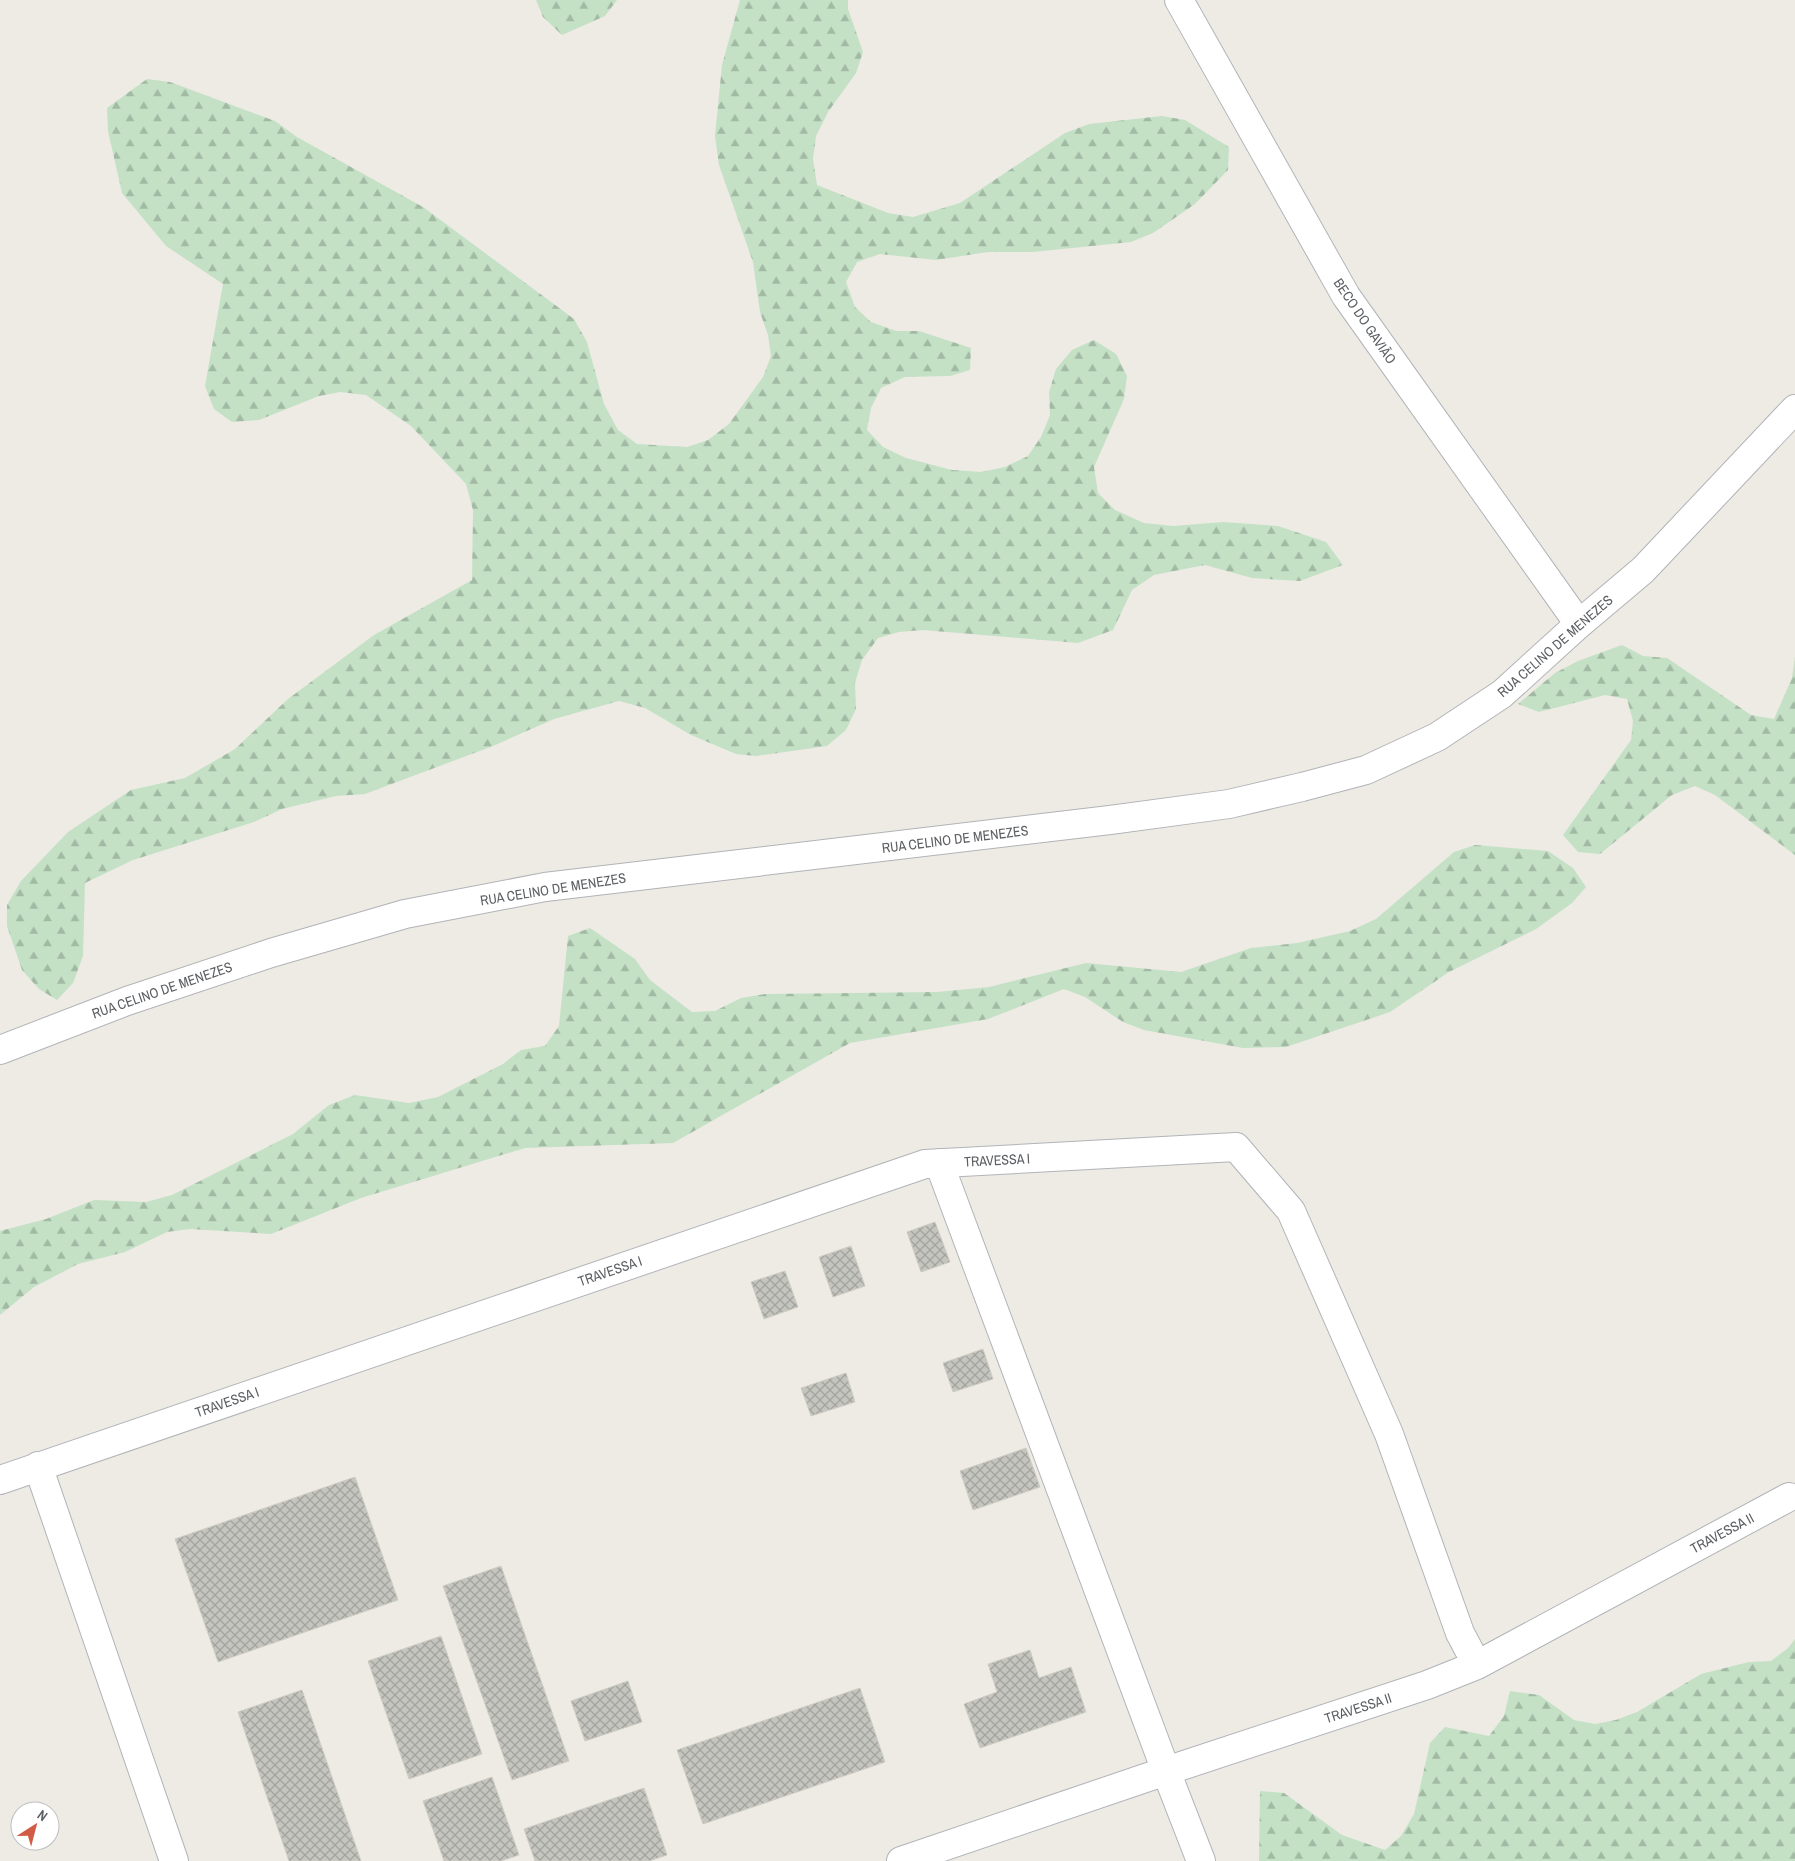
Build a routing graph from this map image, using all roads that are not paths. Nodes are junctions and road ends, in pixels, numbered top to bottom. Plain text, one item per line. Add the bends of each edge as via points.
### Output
1 (1178, 0) edge
2 (1795, 409) edge
3 (1579, 624) junction
4 (0, 1050) edge
5 (939, 1163) junction
6 (38, 1466) junction
7 (0, 1480) edge
8 (1789, 1497) dead end
9 (1477, 1664) junction
10 (1166, 1771) junction
11 (174, 1861) edge
12 (901, 1861) edge
13 (1202, 1861) edge

1 - 3 street, BECO DO GAVIÃO via 1346,296
2 - 3 street, RUA CELINO DE MENEZES via 1643,570
3 - 4 street, RUA CELINO DE MENEZES via 1502,694 1437,737 1366,770 1230,804 545,887 405,914 271,953 126,1001
5 - 6 street, TRAVESSA I via 925,1164
5 - 9 street, TRAVESSA I via 1236,1147 1291,1211 1389,1434 1460,1633
5 - 10 street
6 - 7 street, TRAVESSA I
6 - 11 street
8 - 9 street, TRAVESSA II
9 - 10 street, TRAVESSA II via 1427,1685
10 - 12 street, TRAVESSA II
10 - 13 street

